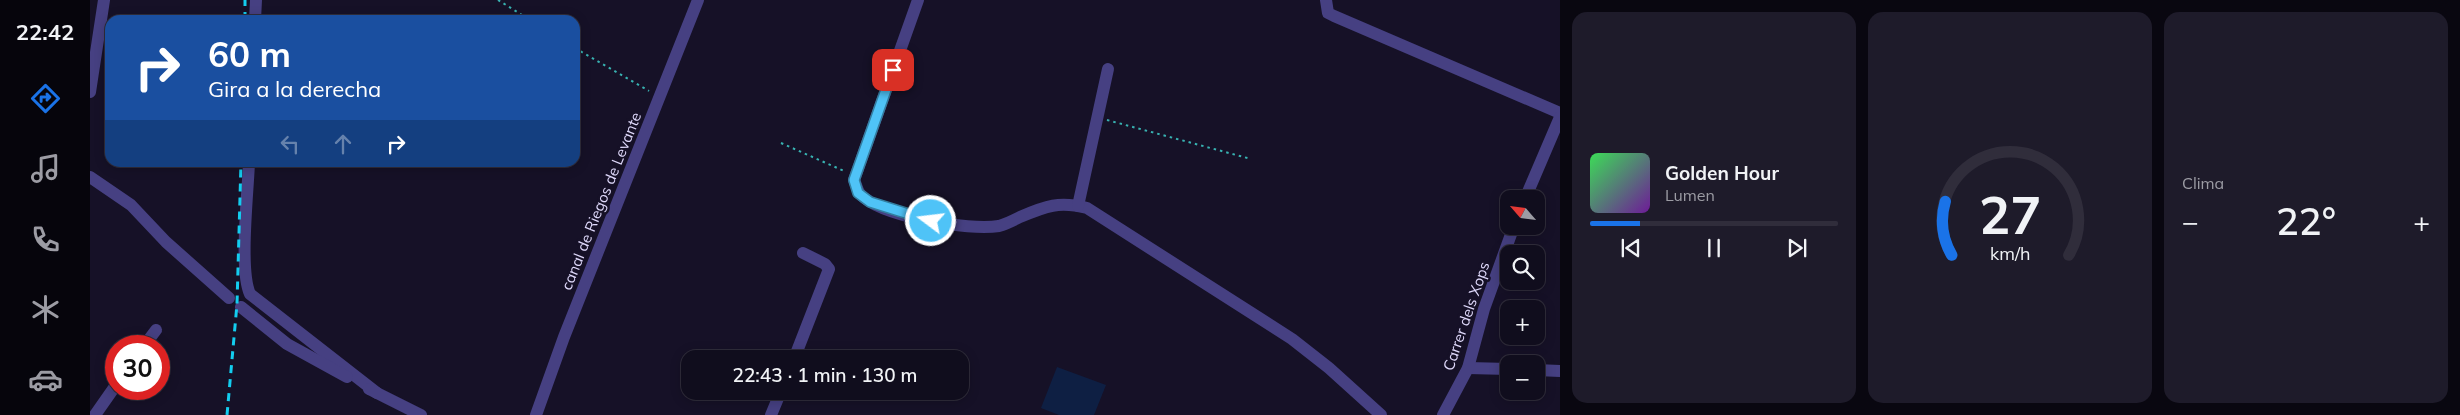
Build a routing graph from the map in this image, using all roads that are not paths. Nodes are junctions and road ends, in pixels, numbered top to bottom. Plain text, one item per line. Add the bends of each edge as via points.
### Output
1 (104, 0) edge
2 (256, 0) edge
3 (698, 0) edge
4 (918, 0) edge
5 (1326, 0) edge
6 (255, 15) edge
7 (1108, 69) dead end
8 (90, 92) edge
9 (1560, 113) edge
10 (1560, 117) edge
11 (249, 167) edge
12 (90, 177) edge
13 (1529, 190) edge
14 (1078, 206) junction
15 (1511, 235) edge
16 (803, 253) dead end
17 (229, 298) dead end
18 (241, 307) dead end
19 (156, 330) dead end
20 (152, 335) edge
21 (798, 350) edge
22 (1468, 368) junction
23 (1500, 369) edge
24 (1545, 370) edge
25 (1560, 371) edge
26 (377, 393) junction
27 (106, 400) edge
28 (777, 400) edge
29 (95, 415) edge
30 (421, 415) edge
31 (536, 415) edge
32 (771, 415) edge
33 (1381, 415) edge
34 (1443, 415) edge

1 - 8 street
2 - 6 street
3 - 31 street, canal de Riegos de Levante
4 - 14 street via 854,180 858,193 870,202 900,213 947,225 1000,226 1040,208 1067,203
5 - 9 street via 1328,13 1334,16
7 - 14 street
10 - 13 street
11 - 26 street via 245,255 250,294
12 - 17 street via 131,205 166,242
14 - 33 street via 1118,227 1292,339
15 - 22 street, Carrer dels Xops via 1484,309
16 - 21 street via 826,264 829,269
18 - 26 street via 287,344
19 - 20 street
22 - 23 street
22 - 34 street, Carrer dels Xops
24 - 25 street
26 - 30 street
27 - 29 street
28 - 32 street

